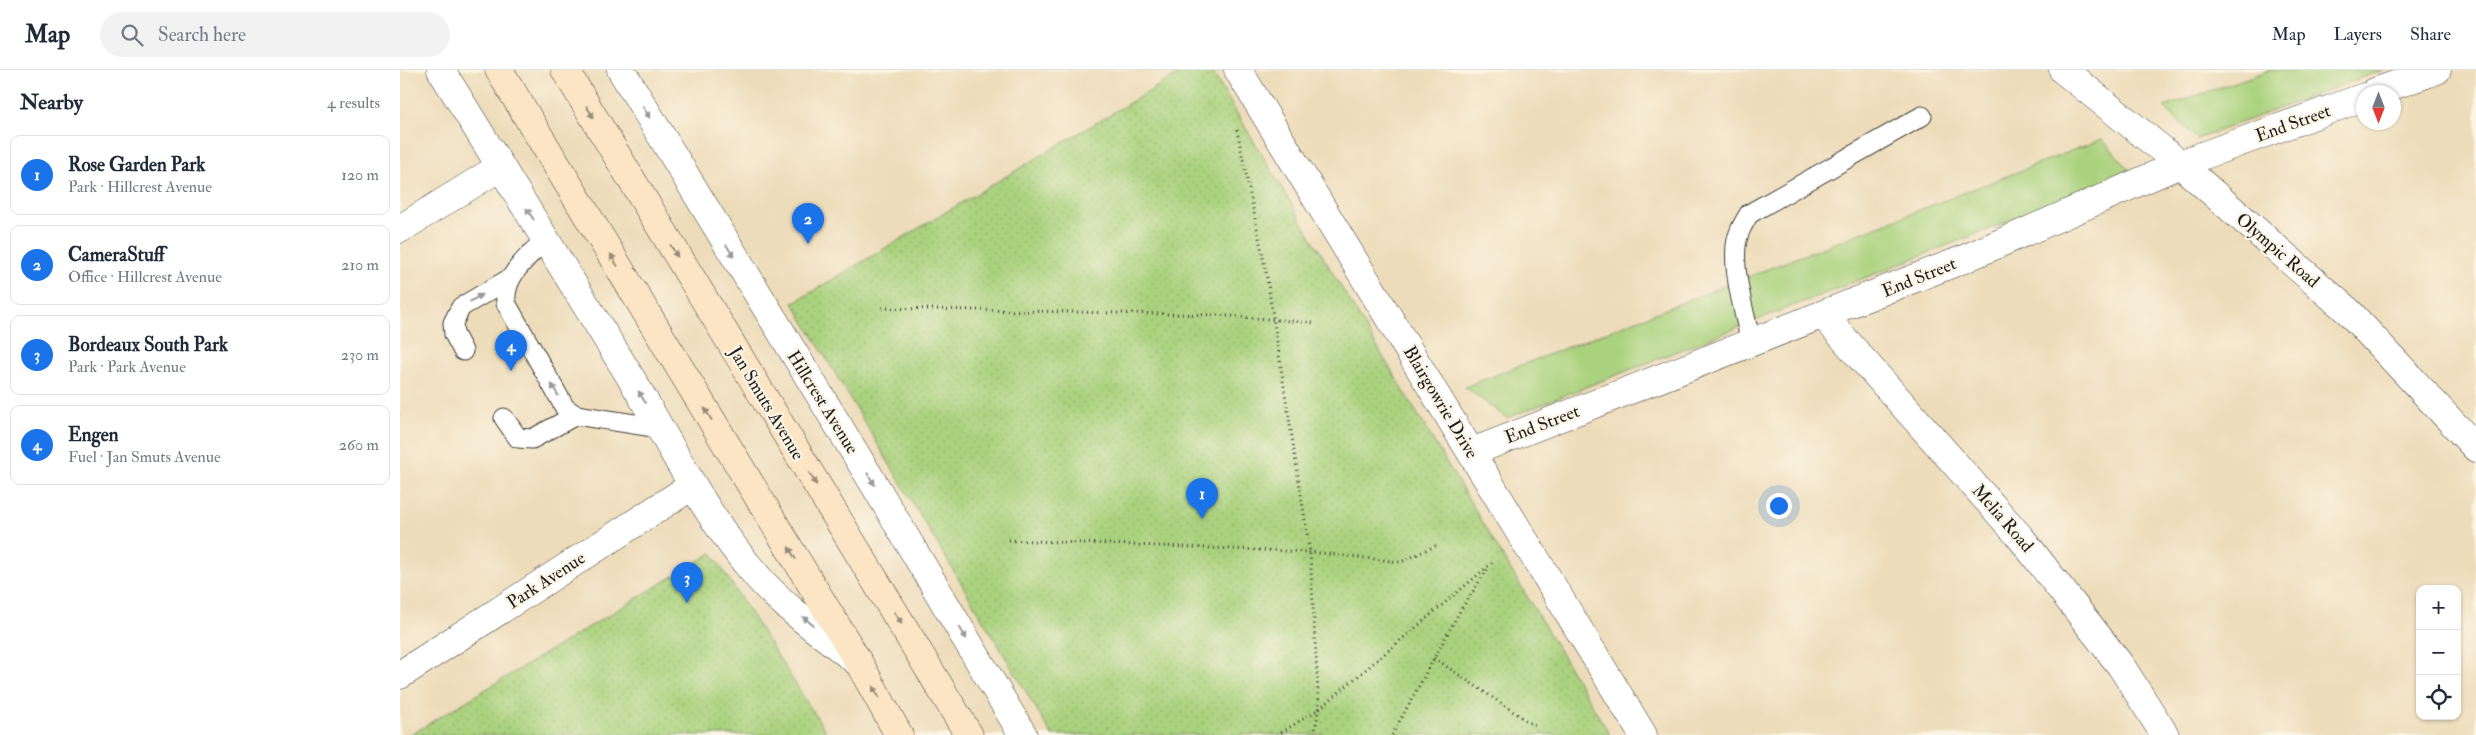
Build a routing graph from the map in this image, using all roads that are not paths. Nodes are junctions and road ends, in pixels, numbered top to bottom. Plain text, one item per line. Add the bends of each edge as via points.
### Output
1 (441, 70) edge
2 (499, 70) edge
3 (565, 70) edge
4 (621, 70) edge
5 (1238, 70) edge
6 (2063, 70) edge
7 (2437, 70) edge
8 (2395, 85) edge
9 (2356, 100) edge
10 (1922, 116) dead end
11 (2180, 164) junction
12 (500, 168) junction
13 (400, 228) edge
14 (546, 238) junction
15 (509, 278) junction
16 (1824, 316) junction
17 (1751, 343) junction
18 (463, 351) dead end
19 (576, 416) junction
20 (504, 418) dead end
21 (660, 428) junction
22 (2476, 448) edge
23 (1472, 452) junction
24 (692, 486) junction
25 (859, 664) junction
26 (400, 675) edge
27 (899, 735) edge
28 (969, 735) edge
29 (1023, 735) edge
30 (1643, 735) edge
31 (2165, 735) edge

1 - 12 street
25 -> 2 main road
3 -> 28 main road, Jan Smuts Avenue
4 -> 29 street, Hillcrest Avenue via 880,493
5 - 23 street, Blairgowrie Drive
6 - 11 street, Olympic Road
7 - 8 street
9 - 11 street, End Street
10 - 17 lane via 1749,214 1740,230 1736,265
11 - 16 street, End Street via 1964,259
11 - 22 street, Olympic Road via 2349,312
12 - 13 street
14 -> 12 street
14 - 15 lane
21 -> 14 street
18 -> 15 lane via 454,334 454,323 461,307
19 -> 15 lane via 565,408 506,303
16 - 17 street, End Street
16 - 31 street, Melia Road via 2021,538 2121,666
17 - 23 street, End Street
19 - 20 lane via 532,439 518,438
19 - 21 lane
21 - 24 street
23 - 30 street, Blairgowrie Drive
25 -> 24 street via 757,576
24 - 26 street, Park Avenue
27 -> 25 main road

